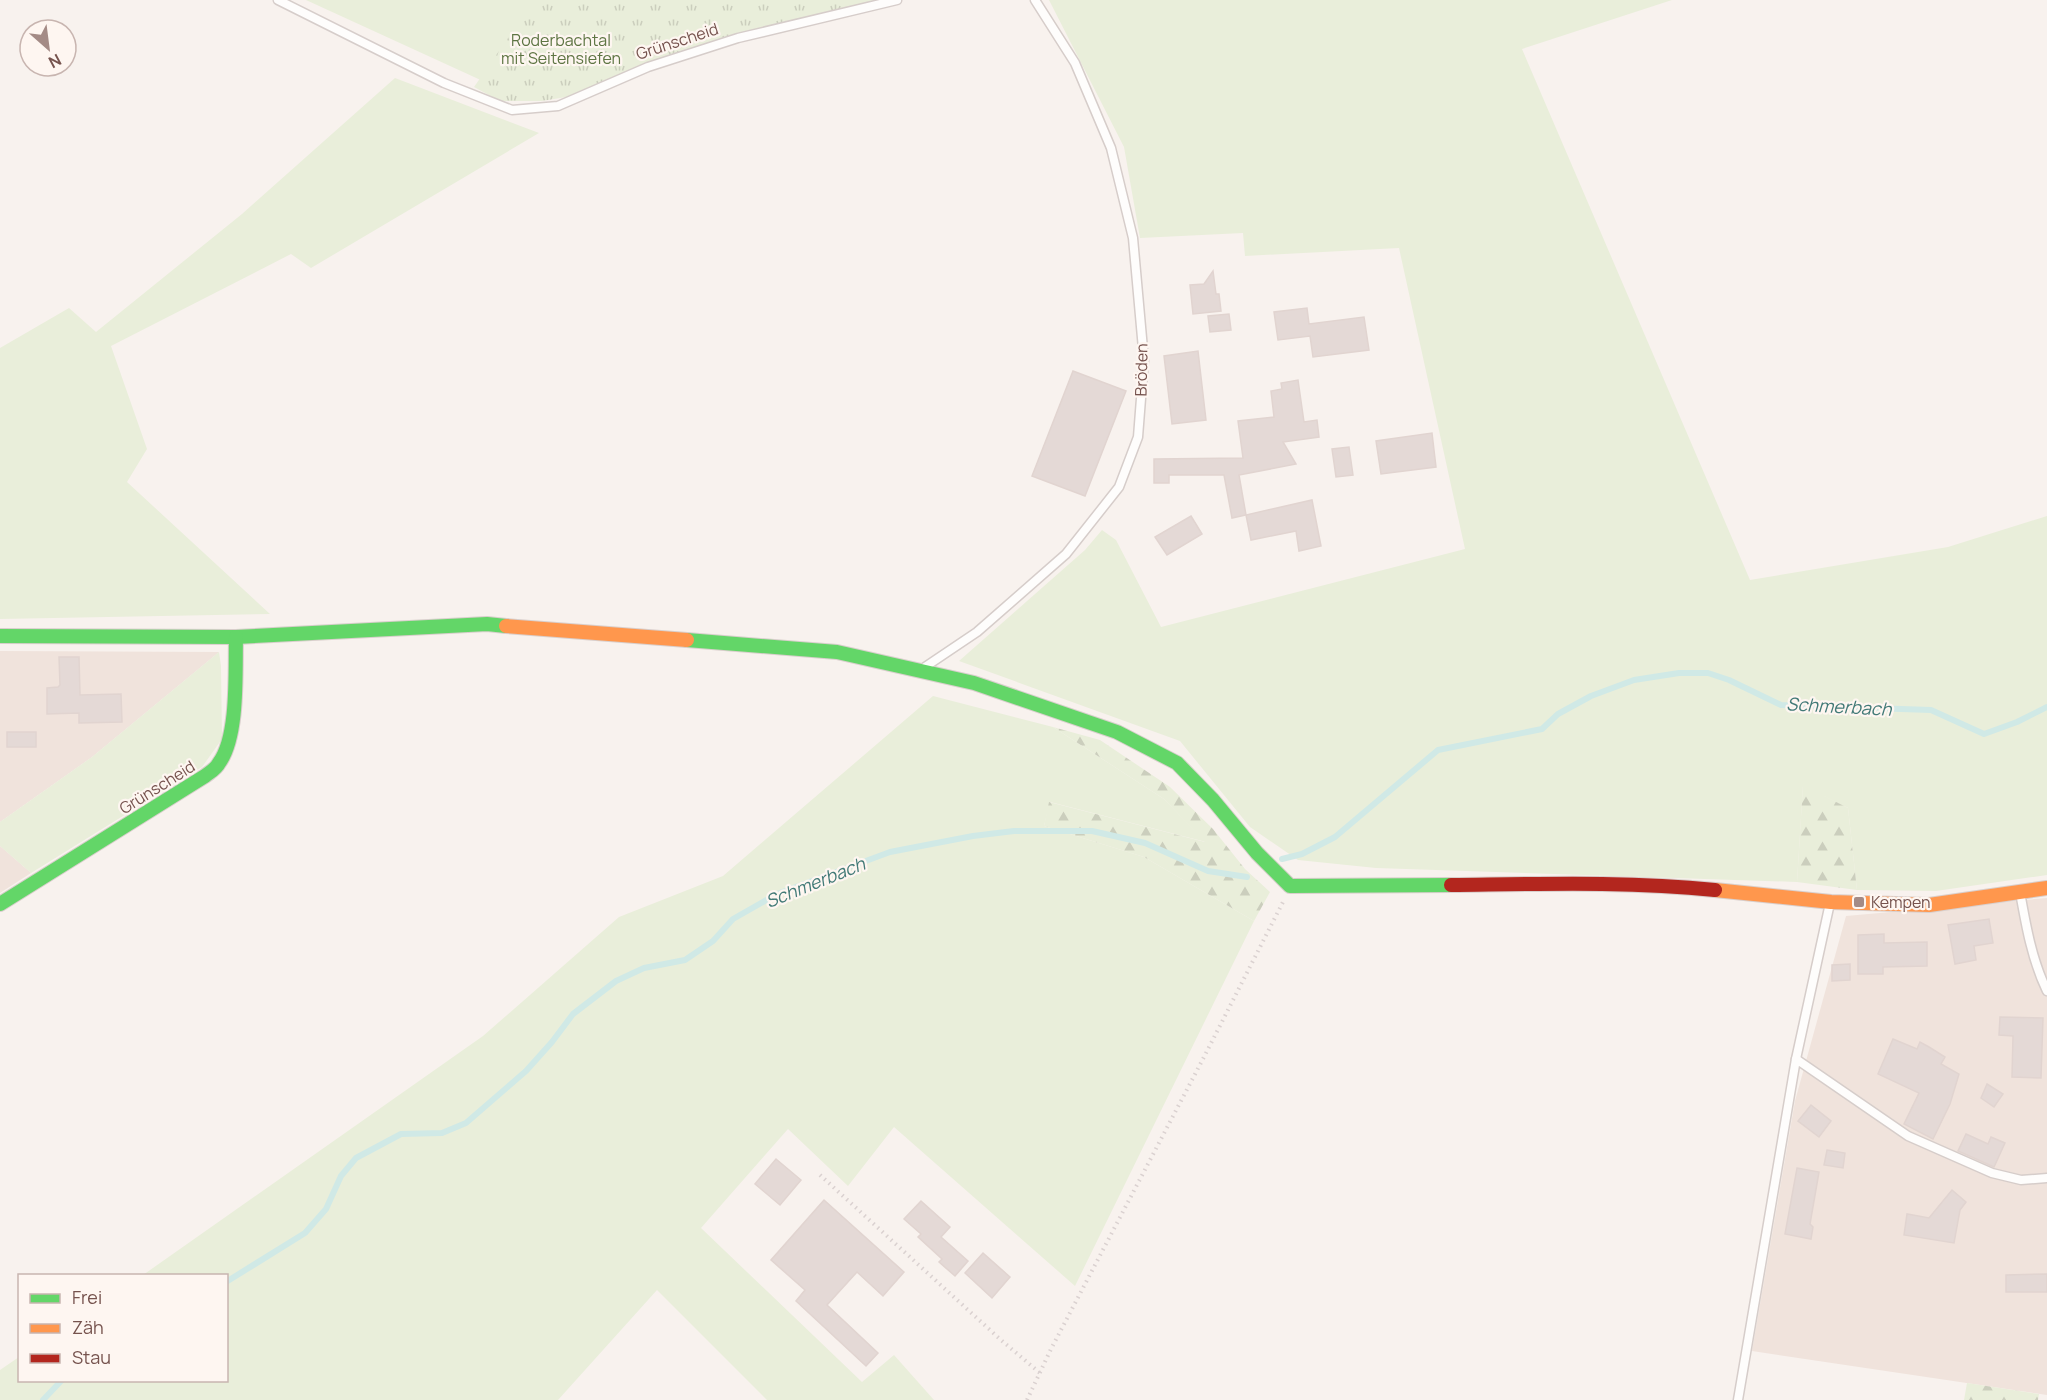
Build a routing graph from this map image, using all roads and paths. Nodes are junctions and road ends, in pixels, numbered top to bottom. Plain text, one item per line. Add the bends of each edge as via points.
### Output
1 (278, 0) edge
2 (897, 0) edge
3 (1035, 0) edge
4 (0, 636) edge
5 (236, 637) junction
6 (920, 670) junction
7 (1290, 886) junction
8 (2047, 888) edge
9 (2020, 892) junction
10 (1831, 902) junction
11 (0, 904) edge
12 (2047, 991) edge
13 (1796, 1059) junction
14 (819, 1175) dead end
15 (2047, 1178) edge
16 (1040, 1373) junction
17 (1027, 1400) edge
18 (1738, 1400) edge

1 - 2 lane, Grünscheid via 444,83 512,110 558,106 648,67 727,42
3 - 6 lane, Bröden via 1075,63 1111,148 1133,238 1144,360 1138,437 1119,487 1066,554 977,632
4 - 5 street
5 - 6 street via 487,624 837,652
5 - 11 street, Grünscheid via 232,723 220,763 205,777
6 - 7 street via 974,683 1117,732 1177,763
7 - 10 street via 1687,887
7 - 16 path
8 - 9 street
9 - 10 street via 1929,905
9 - 12 lane via 2027,932
10 - 13 lane
13 - 15 lane via 1908,1136 1992,1173 2021,1180
13 - 18 lane
14 - 16 path
16 - 17 path

